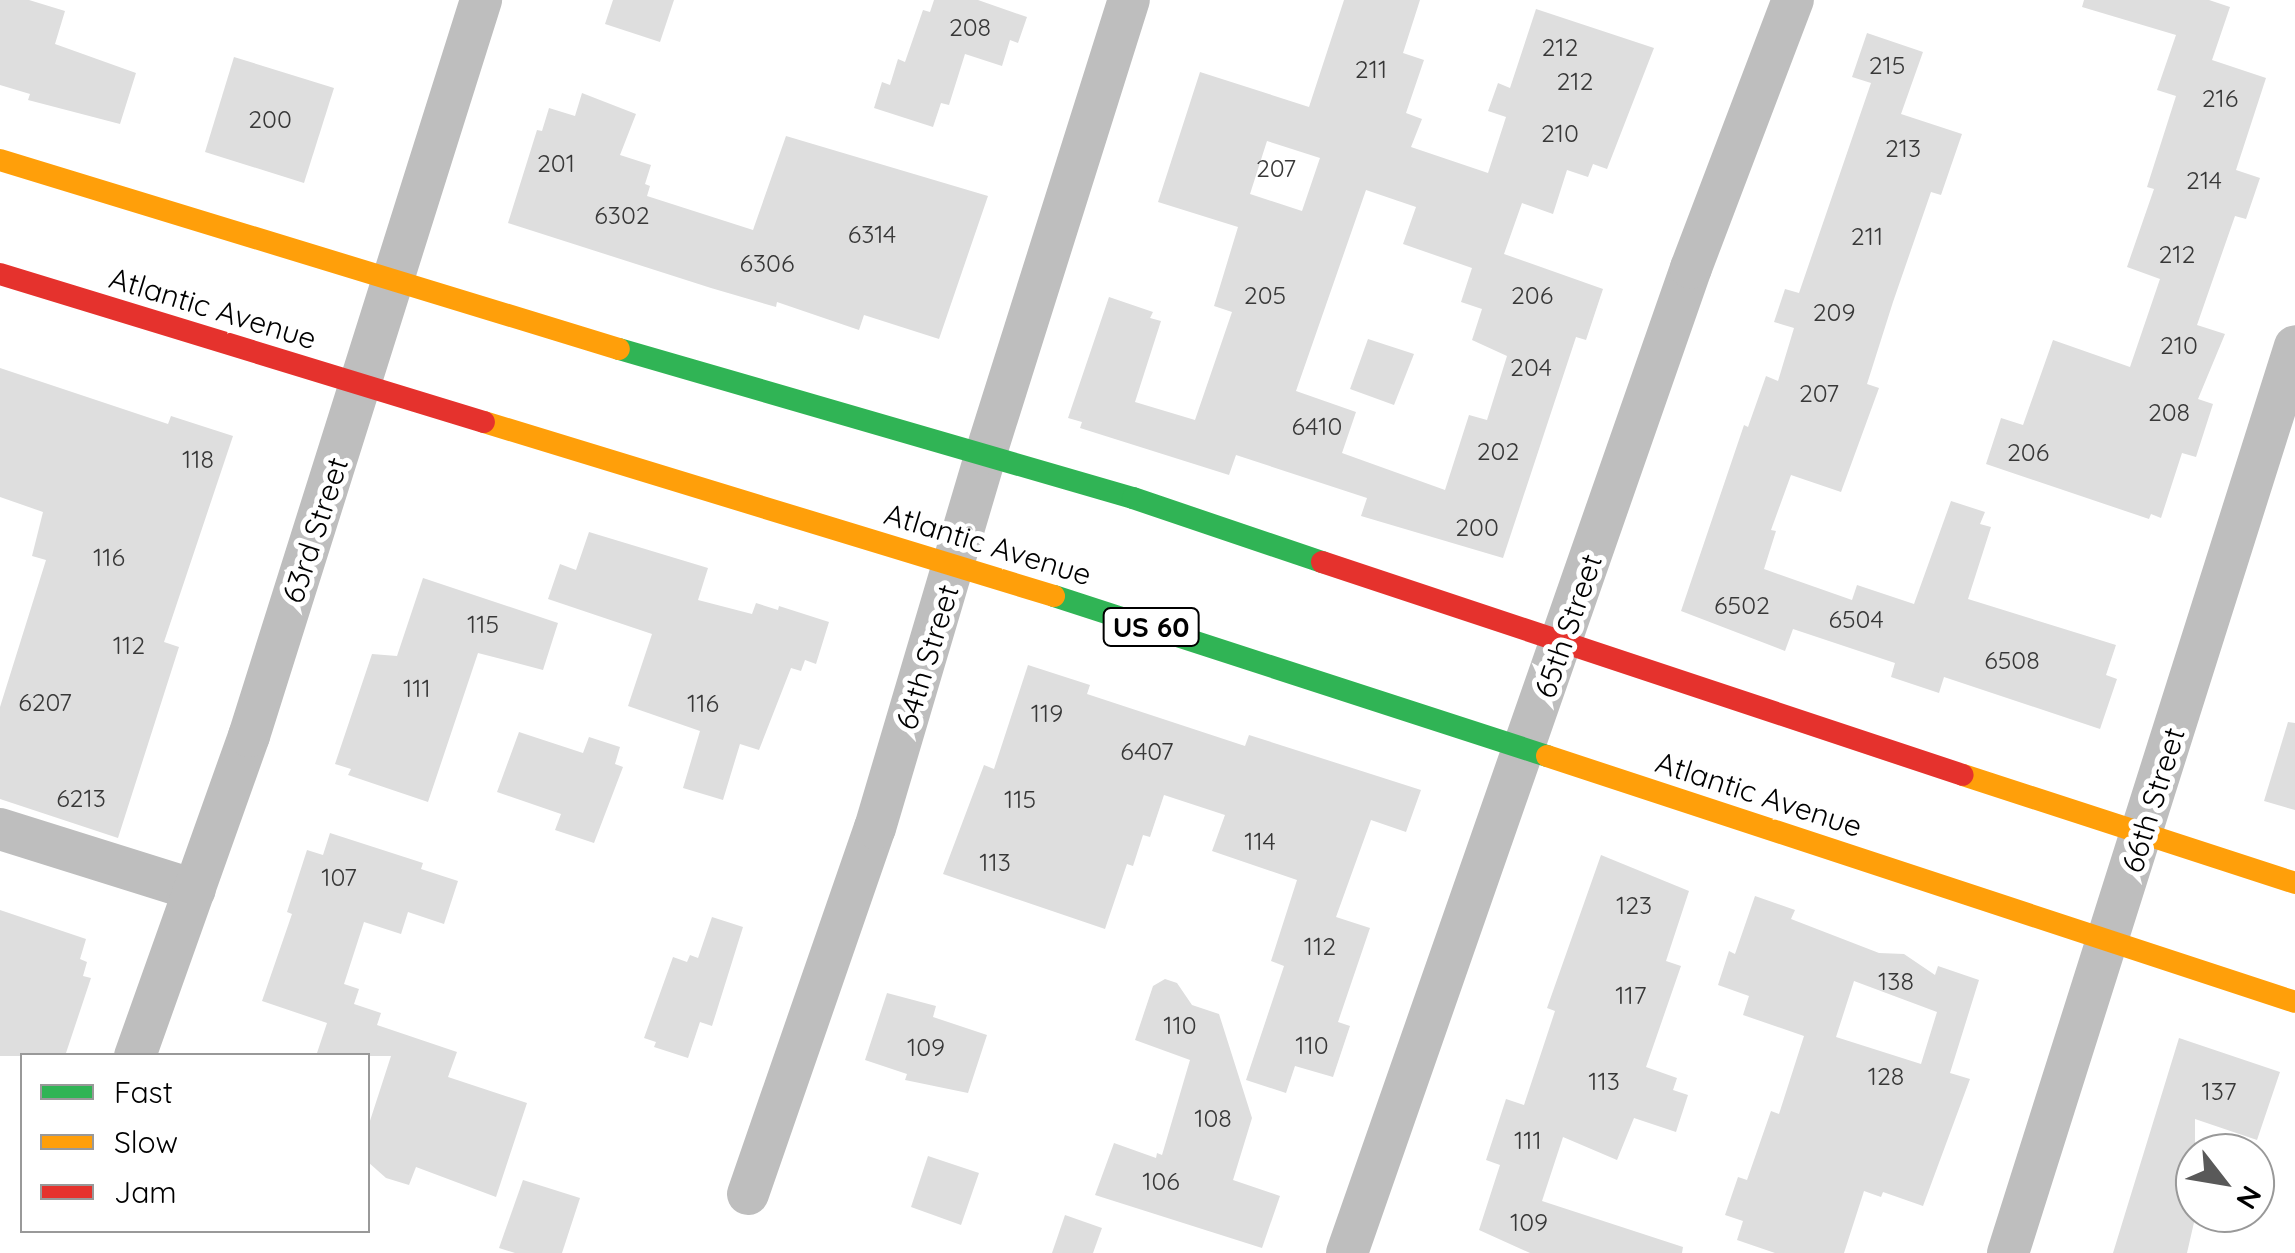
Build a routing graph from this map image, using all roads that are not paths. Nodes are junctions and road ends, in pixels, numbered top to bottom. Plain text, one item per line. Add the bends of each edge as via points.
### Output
1 (481, 0) edge
2 (1129, 0) edge
3 (1793, 0) edge
4 (0, 160) edge
5 (0, 274) edge
6 (396, 279) junction
7 (2295, 346) edge
8 (361, 385) junction
9 (986, 453) junction
10 (955, 565) junction
11 (1563, 642) junction
12 (1525, 750) junction
13 (0, 829) edge
14 (2143, 836) junction
15 (2295, 882) edge
16 (195, 890) junction
17 (2109, 940) junction
18 (2295, 1002) edge
19 (136, 1053) edge
20 (748, 1194) dead end
21 (1348, 1253) edge
22 (2008, 1253) edge

1 - 6 street, 63rd Street
2 - 9 street, 64th Street
3 - 11 street, 65th Street via 1691,268
4 - 6 main road
5 - 8 main road, Atlantic Avenue / US 60
6 - 8 street, 63rd Street
6 - 9 main road
7 - 14 street, 66th Street
8 - 10 main road, Atlantic Avenue / US 60
8 - 16 street, 63rd Street
9 - 10 street, 64th Street
9 - 11 main road
10 - 12 main road, Atlantic Avenue / US 60
10 - 20 street, 64th Street via 876,828
11 - 12 street, 65th Street
11 - 14 main road
12 - 17 main road, Atlantic Avenue / US 60
12 - 21 street, 65th Street
13 - 16 street
14 - 15 main road
14 - 17 street, 66th Street
16 - 19 street, 63rd Street
17 - 18 main road, Atlantic Avenue / US 60
17 - 22 street, 66th Street

